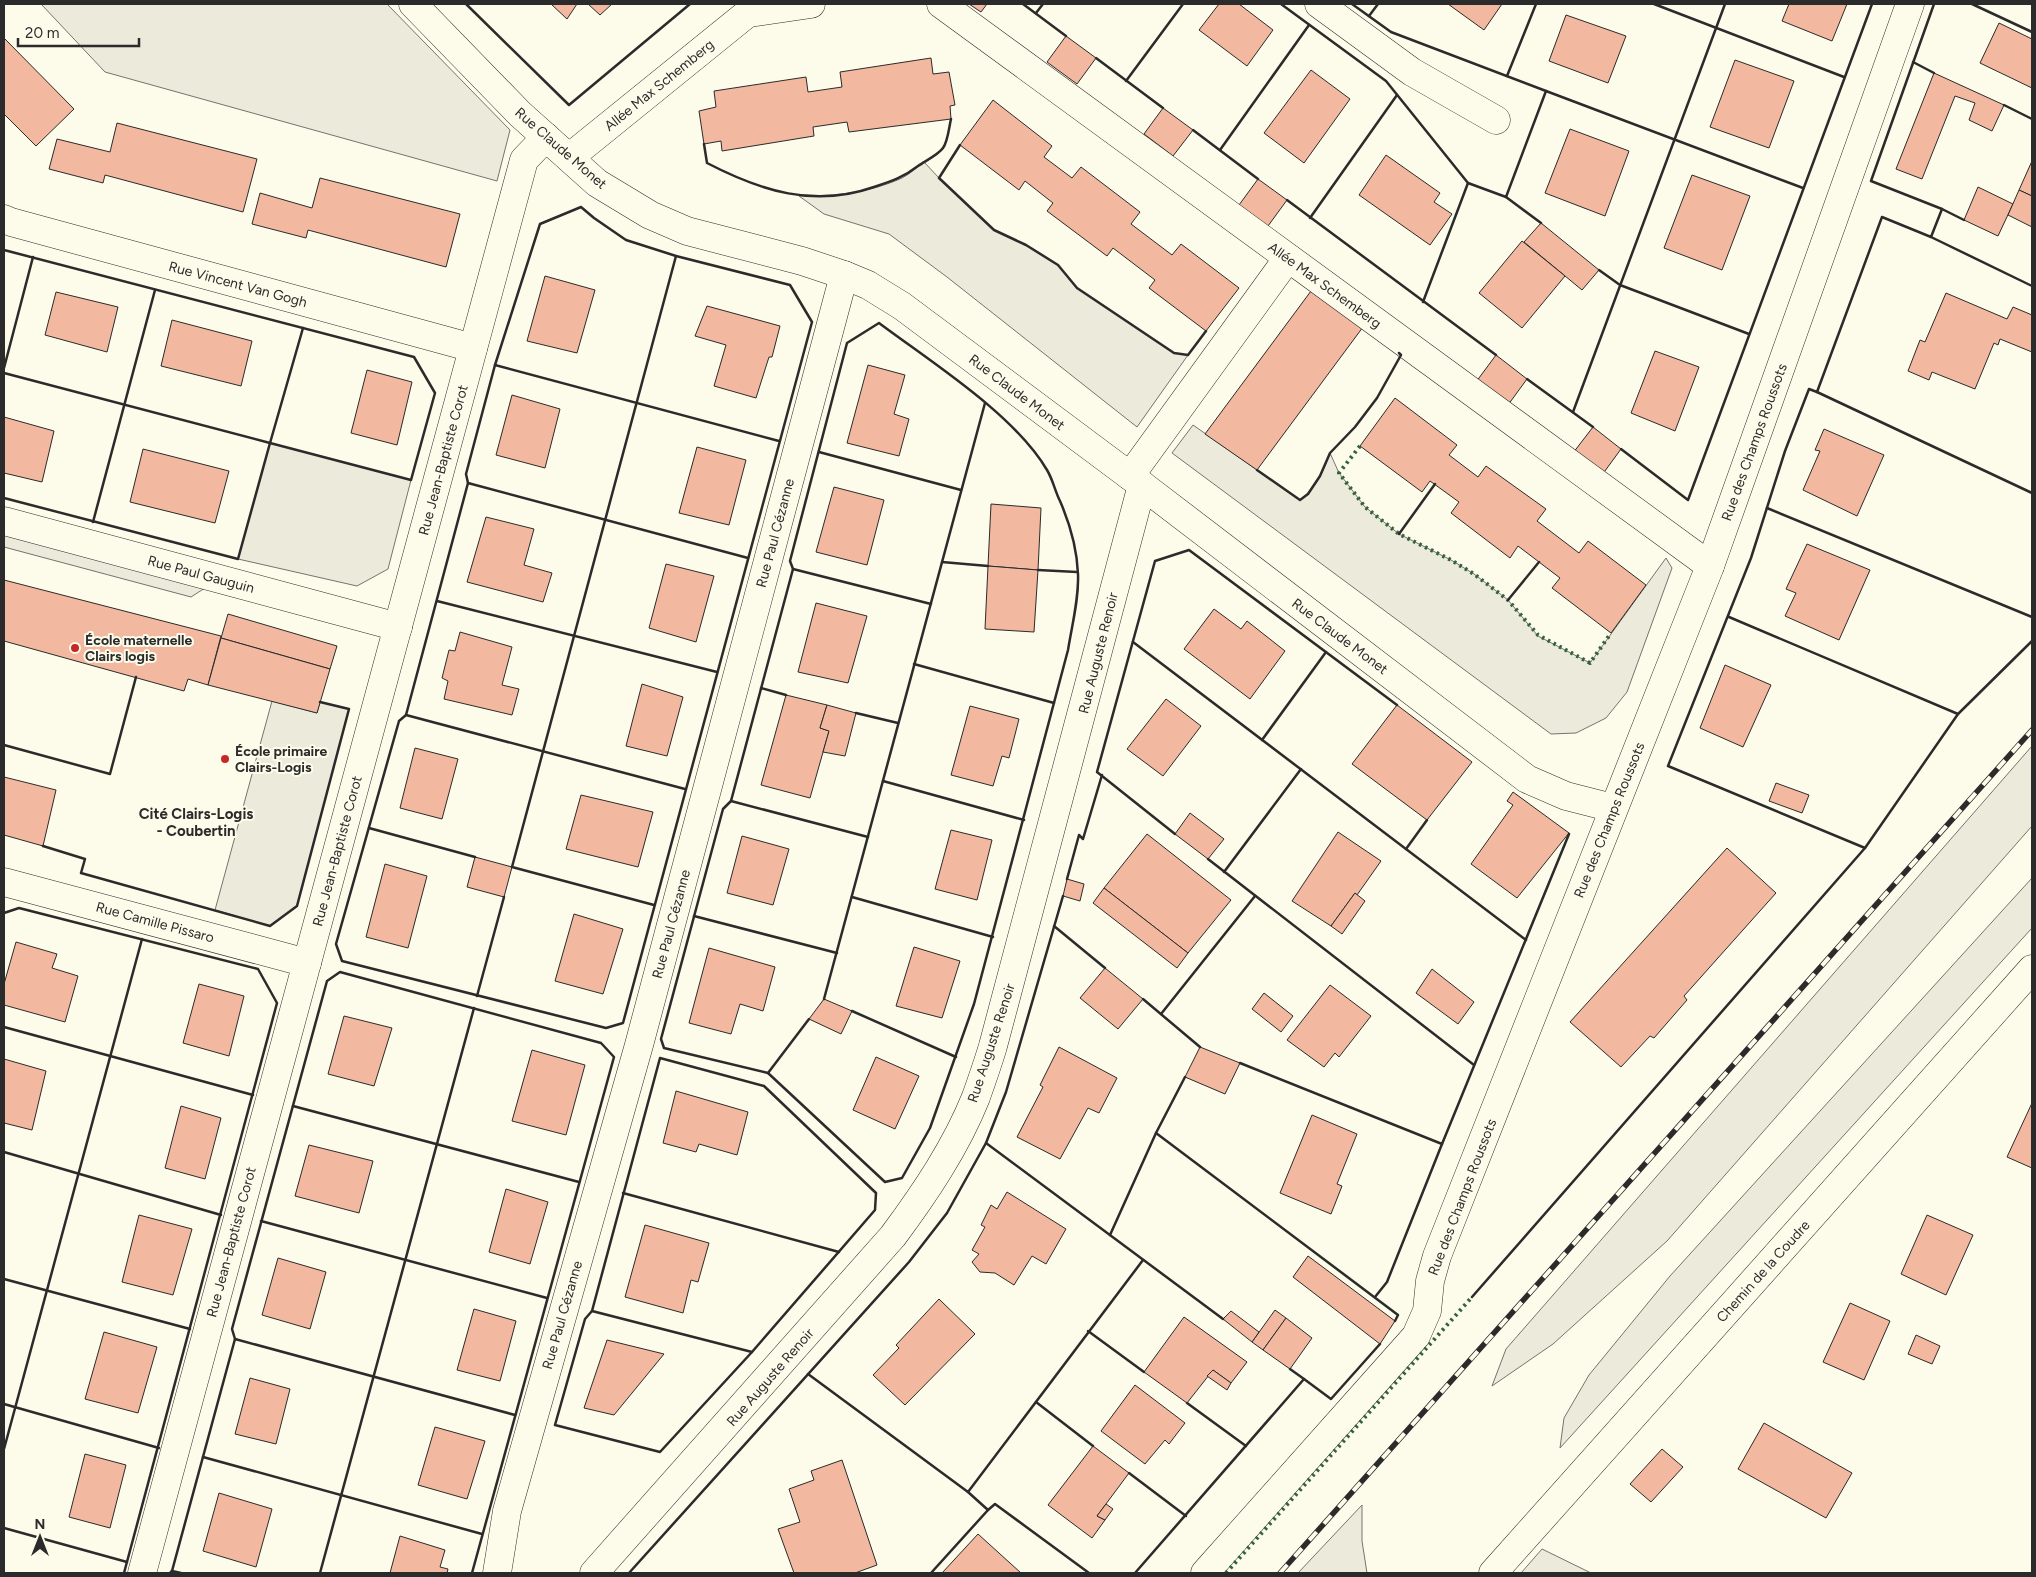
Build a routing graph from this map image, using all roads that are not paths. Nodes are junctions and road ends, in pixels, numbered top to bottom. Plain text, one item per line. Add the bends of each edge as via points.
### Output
1 (413, 4) edge
2 (811, 4) edge
3 (941, 4) edge
4 (1319, 4) edge
5 (1910, 4) edge
6 (754, 8) edge
7 (1496, 120) dead end
8 (546, 137) junction
9 (570, 157) junction
10 (4, 219) edge
11 (1288, 258) junction
12 (844, 275) junction
13 (473, 348) junction
14 (1136, 481) junction
15 (4, 521) edge
16 (1710, 566) junction
17 (398, 627) junction
18 (1613, 808) junction
19 (4, 882) edge
20 (307, 963) junction
21 (2032, 969) edge
22 (142, 1573) edge
23 (497, 1573) edge
24 (594, 1573) edge
25 (1205, 1573) edge
26 (1493, 1573) edge

1 - 8 street, Rue Claude Monet
2 - 6 street, Allée Max Schemberg
3 - 11 street, Allée Max Schemberg
4 - 7 street via 1412,72
5 - 16 street, Rue des Champs Roussots
6 - 9 street, Allée Max Schemberg
8 - 9 street, Rue Claude Monet
8 - 13 street, Rue Jean-Baptiste Corot via 524,160
9 - 12 street, Rue Claude Monet via 597,183 650,215 687,231
10 - 13 street, Rue Vincent Van Gogh
11 - 14 street
11 - 16 street, Allée Max Schemberg
12 - 14 street, Rue Claude Monet via 902,306
12 - 23 street, Rue Paul Cézanne via 639,1045 507,1511
13 - 17 street, Rue Jean-Baptiste Corot
14 - 18 street, Rue Claude Monet via 1527,779 1566,796
14 - 24 street, Rue Auguste Renoir via 993,1046 976,1098 955,1141 926,1191 893,1236
15 - 17 street, Rue Paul Gauguin
16 - 18 street, Rue des Champs Roussots
17 - 20 street, Rue Jean-Baptiste Corot
18 - 25 street, Rue des Champs Roussots via 1437,1256 1430,1281 1428,1311 1416,1336
19 - 20 street, Rue Camille Pissaro
20 - 22 street, Rue Jean-Baptiste Corot
21 - 26 street, Chemin de la Coudre

